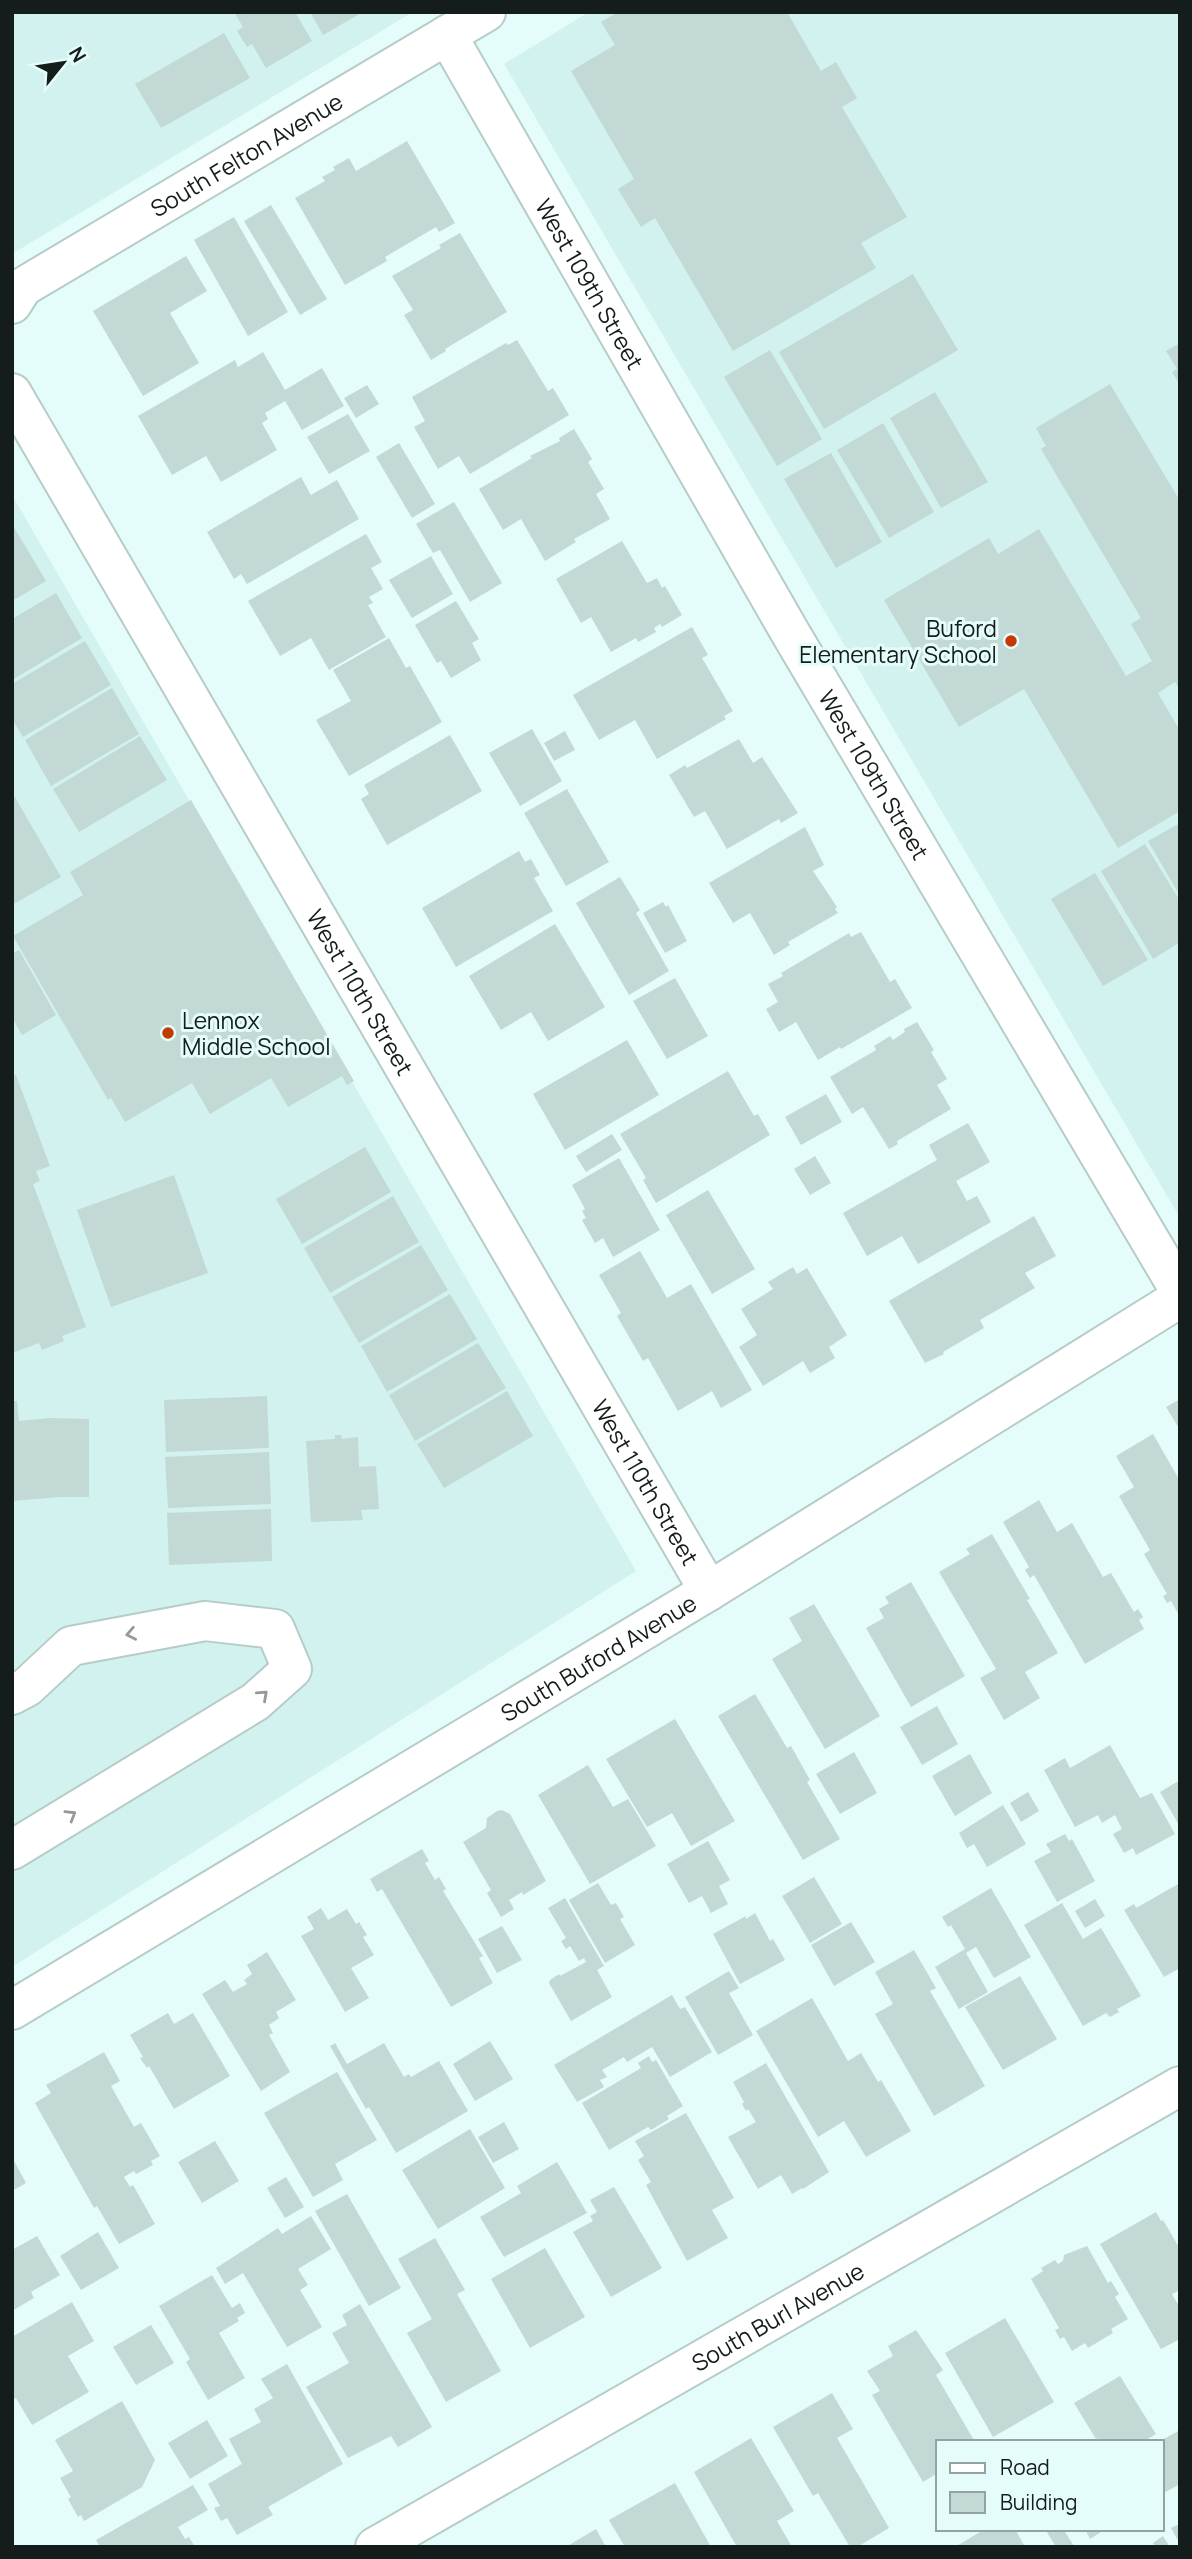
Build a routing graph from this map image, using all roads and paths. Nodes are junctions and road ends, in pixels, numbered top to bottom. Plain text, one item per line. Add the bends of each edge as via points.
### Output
1 (486, 12) edge
2 (447, 35) junction
3 (12, 304) edge
4 (12, 393) edge
5 (1180, 1291) edge
6 (1180, 1298) edge
7 (709, 1591) junction
8 (12, 1695) edge
9 (12, 1850) edge
10 (12, 2010) edge
11 (1180, 2086) edge
12 (374, 2547) edge

1 - 2 street, South Felton Avenue
2 - 3 street, South Felton Avenue via 23,287
2 - 5 street, West 109th Street via 791,634
4 - 7 street, West 110th Street
6 - 7 street, South Buford Avenue
7 - 10 street, South Buford Avenue
9 -> 8 street via 255,1702 292,1669 275,1629 205,1621 71,1646
11 - 12 street, South Burl Avenue

